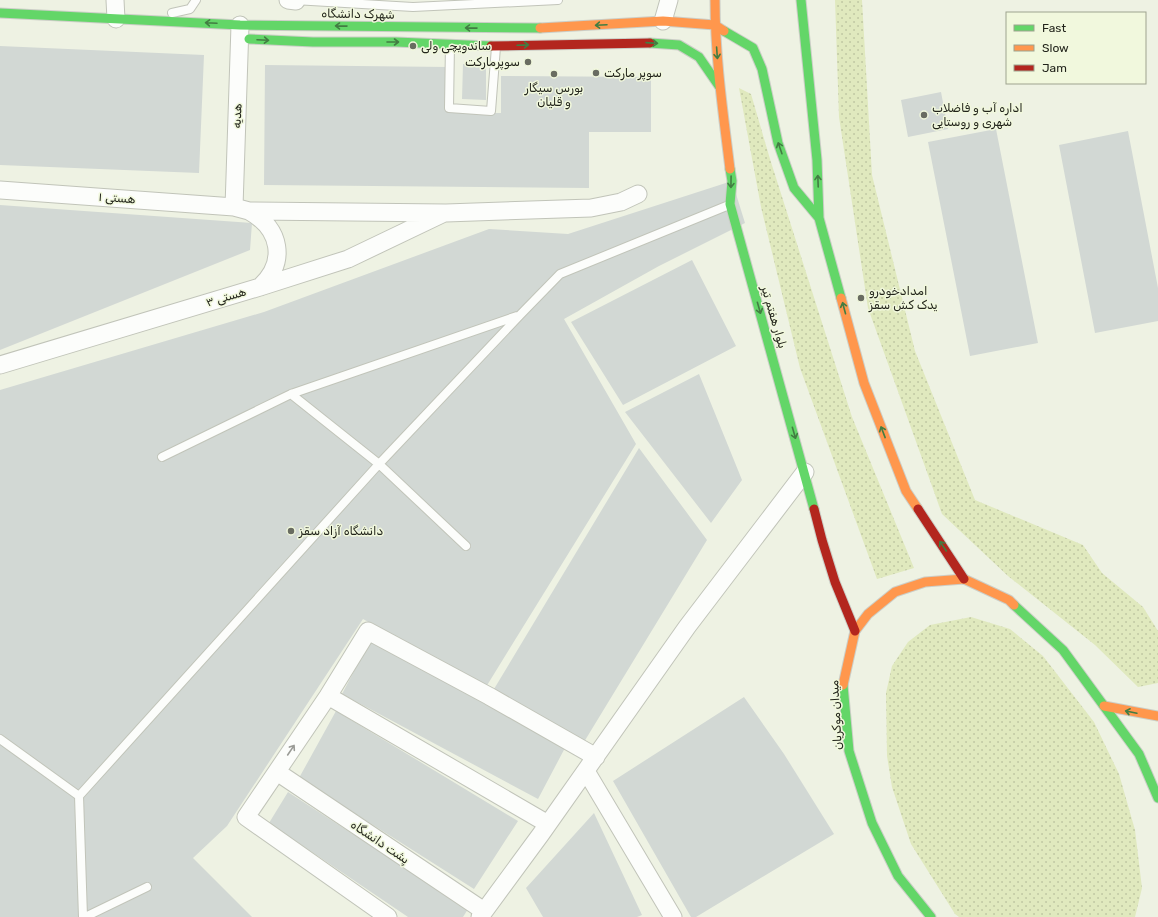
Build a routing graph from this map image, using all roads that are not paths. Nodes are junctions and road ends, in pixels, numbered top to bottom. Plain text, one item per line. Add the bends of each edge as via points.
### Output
1 (115, 0) edge
2 (196, 0) edge
3 (293, 0) edge
4 (558, 0) edge
5 (669, 0) edge
6 (715, 0) edge
7 (801, 0) edge
8 (0, 13) edge
9 (116, 19) junction
10 (145, 20) junction
11 (663, 21) junction
12 (715, 25) junction
13 (451, 27) junction
14 (238, 34) junction
15 (496, 37) junction
16 (450, 44) junction
17 (719, 86) junction
18 (0, 190) edge
19 (638, 194) dead end
20 (730, 204) junction
21 (242, 209) junction
22 (446, 212) junction
23 (819, 218) junction
24 (260, 287) junction
25 (520, 315) junction
26 (0, 365) edge
27 (291, 394) junction
28 (162, 457) dead end
29 (379, 464) junction
30 (805, 472) junction
31 (466, 546) dead end
32 (964, 579) junction
33 (855, 631) junction
34 (328, 696) junction
35 (1104, 706) junction
36 (1158, 716) edge
37 (0, 739) edge
38 (591, 764) junction
39 (277, 772) junction
40 (79, 796) junction
41 (1158, 798) edge
42 (548, 824) junction
43 (147, 887) dead end
44 (482, 914) edge
45 (84, 917) edge
46 (388, 917) edge
47 (673, 917) edge
48 (930, 917) edge

1 - 9 street
2 - 10 lane via 190,9
3 - 4 lane via 412,7
5 - 11 street
6 - 12 main road, بلوار هفتم تیر
23 -> 7 main road via 817,160
8 - 9 main road, شهرک دانشگاه
9 - 10 main road, شهرک دانشگاه
14 -> 10 main road, شهرک دانشگاه
11 - 12 main road, شهرک دانشگاه
11 -> 15 main road, شهرک دانشگاه via 537,28
12 -> 17 main road, بلوار هفتم تیر
23 -> 12 main road via 794,188 778,143 762,69 752,48
13 -> 14 main road, شهرک دانشگاه
15 -> 13 main road, شهرک دانشگاه
13 - 16 lane
14 -> 16 main road via 313,42
14 - 21 street, هدیه
15 - 16 main road
15 - 16 lane via 491,111 449,108
15 -> 17 main road via 679,45 699,57
17 -> 20 main road, بلوار هفتم تیر via 732,181
18 - 21 street, هستی ۱
19 - 22 street, هستی ۱ via 621,202 591,208
20 - 25 lane via 560,274
20 -> 30 main road, بلوار هفتم تیر
21 - 22 street, هستی ۱
21 - 24 street via 259,216 267,224 277,244 272,273
22 - 24 street, هستی ۳ via 348,259
32 -> 23 main road via 906,491 864,383
24 - 26 street, هستی ۳
25 - 27 lane
25 - 29 lane
27 - 28 lane
27 - 29 lane
29 - 31 lane
29 - 40 lane
30 - 33 main road, بلوار هفتم تیر via 835,582
30 - 38 street via 687,627
32 - 33 main road, میدان موکریان via 925,582 895,592 868,614
32 - 35 main road, میدان موکریان via 1009,600 1063,650
33 - 48 main road, میدان موکریان via 843,683 849,751 872,823 898,876
34 - 38 street via 368,631 489,696
39 -> 34 street
34 - 42 street
36 -> 35 main road
35 - 41 main road, میدان موکریان via 1139,754
37 - 40 lane
38 - 42 street
38 - 47 street
39 - 44 street, پشت دانشگاه
39 - 46 street via 246,817
40 - 45 lane
42 - 44 street
43 - 45 lane

